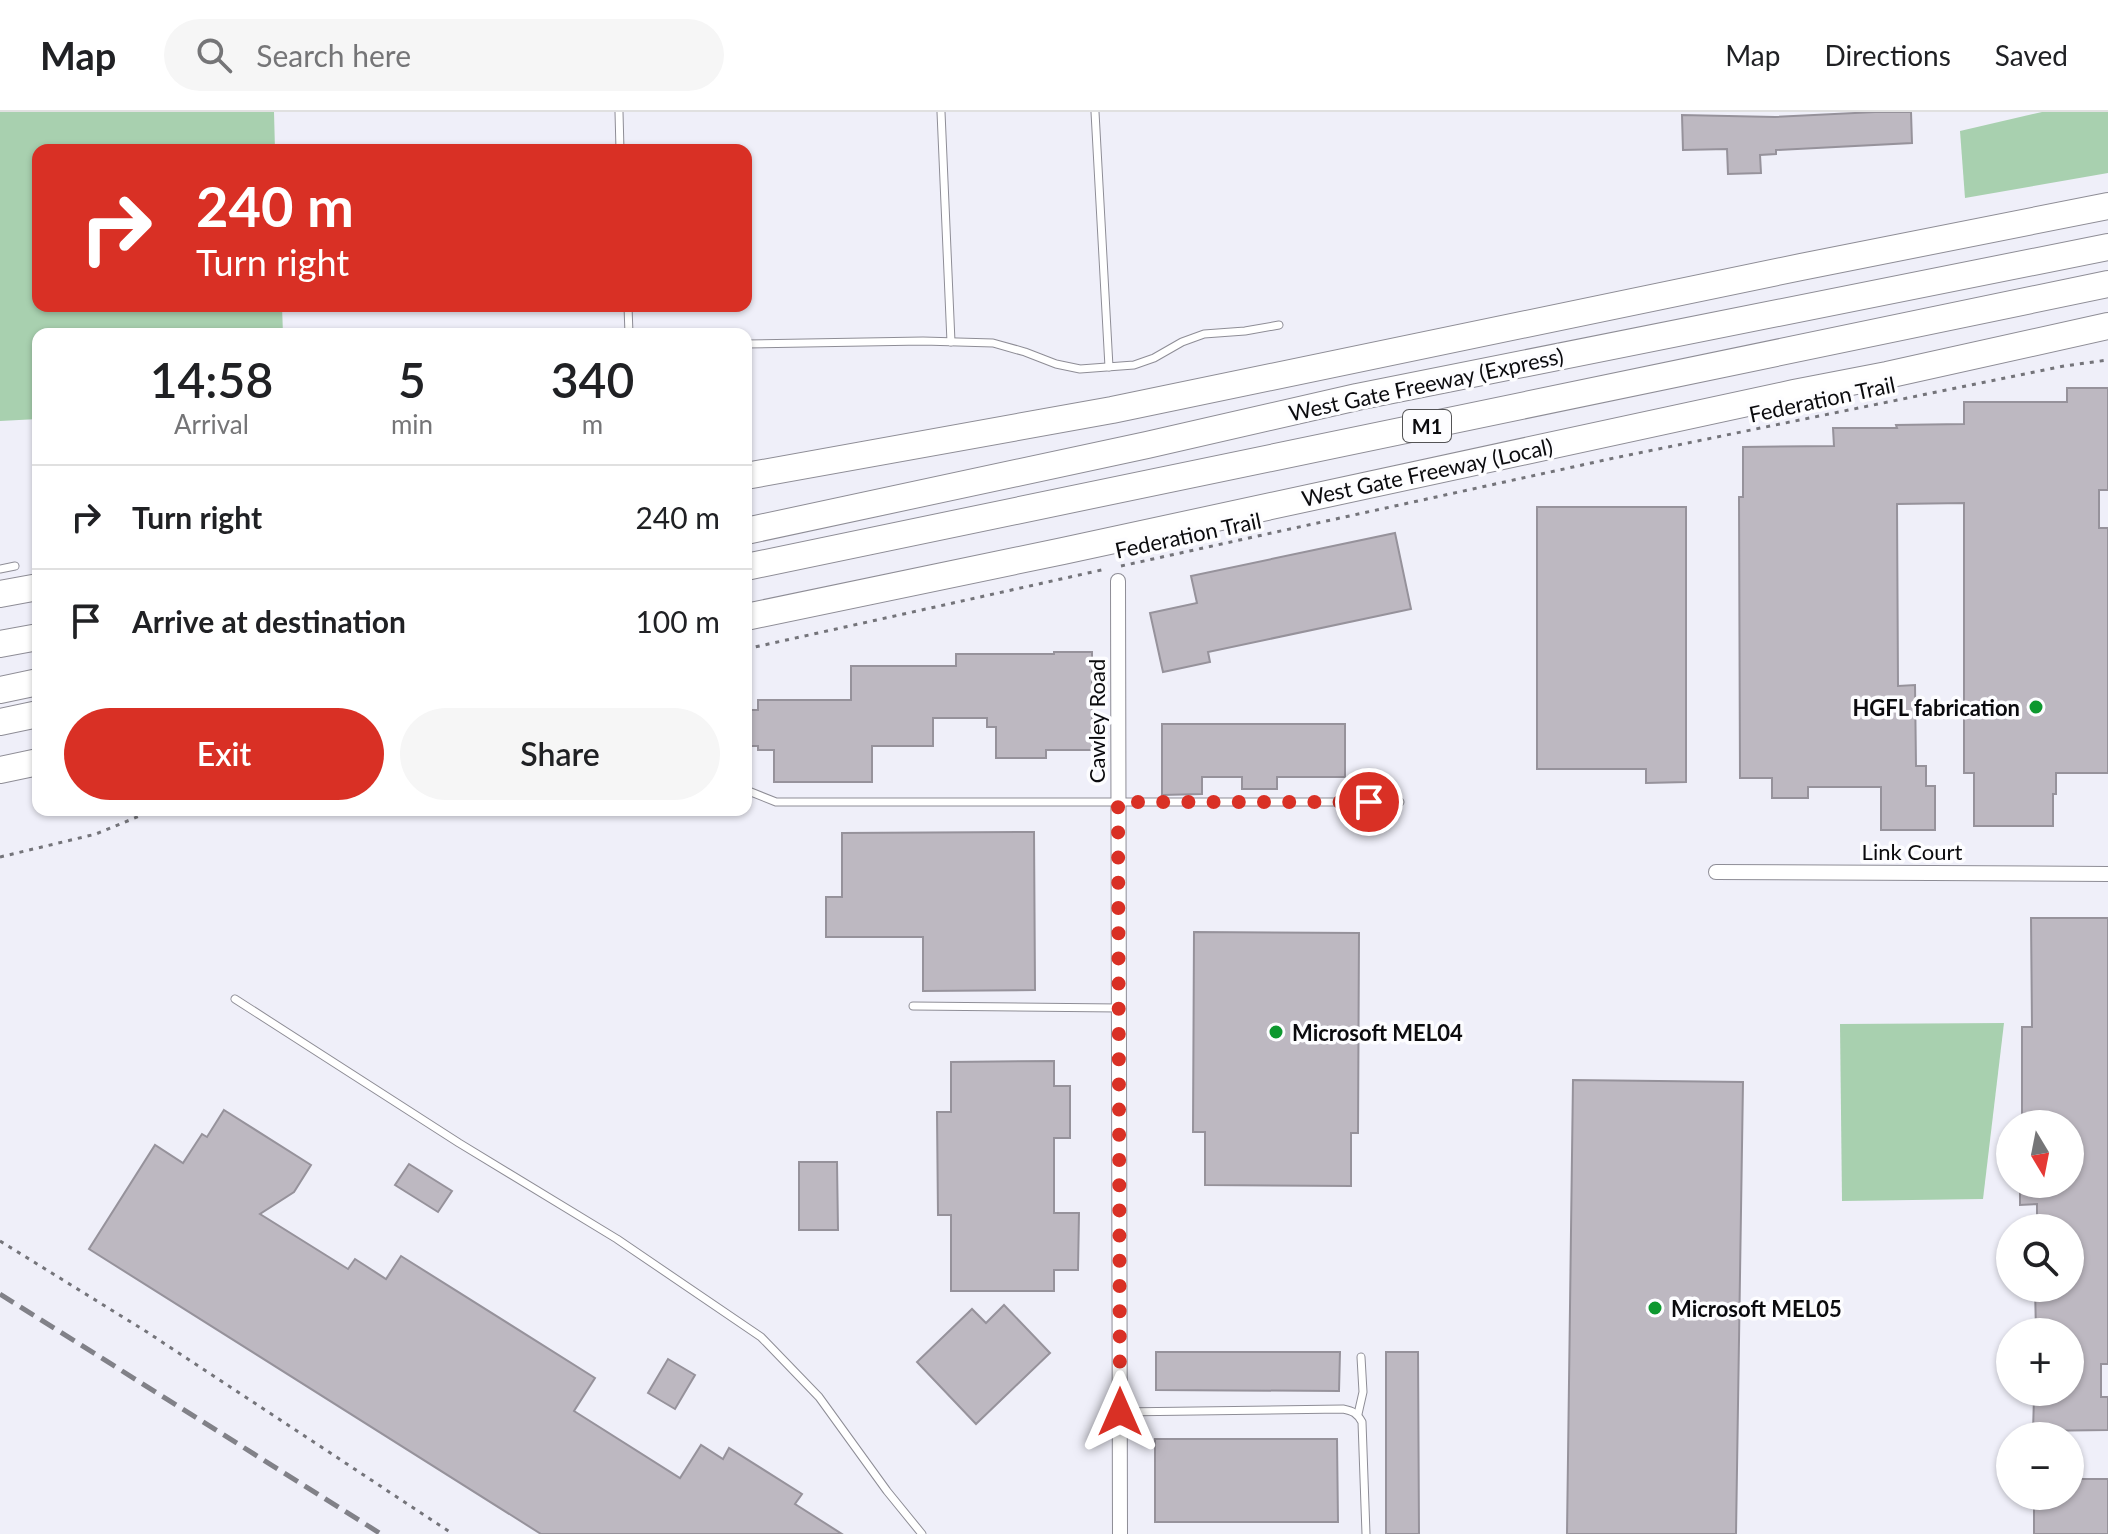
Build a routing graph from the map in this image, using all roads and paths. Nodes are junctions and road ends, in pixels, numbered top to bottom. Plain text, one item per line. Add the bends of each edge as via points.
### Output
1 (619, 112) edge
2 (941, 112) edge
3 (1095, 112) edge
4 (620, 144) edge
5 (2108, 206) edge
6 (2108, 247) edge
7 (2108, 284) edge
8 (1279, 325) dead end
9 (2108, 326) edge
10 (951, 342) junction
11 (2108, 342) edge
12 (752, 344) edge
13 (2108, 360) edge
14 (1109, 367) junction
15 (1887, 375) junction
16 (859, 457) junction
17 (752, 475) edge
18 (752, 484) edge
19 (752, 530) edge
20 (15, 566) dead end
21 (752, 566) edge
22 (0, 569) edge
23 (1118, 581) dead end
24 (32, 588) edge
25 (0, 594) edge
26 (752, 616) edge
27 (32, 638) edge
28 (0, 644) edge
29 (752, 648) edge
30 (32, 683) edge
31 (0, 690) edge
32 (32, 715) edge
33 (0, 722) edge
34 (32, 763) edge
35 (0, 770) edge
36 (752, 792) edge
37 (1118, 802) junction
38 (1400, 802) dead end
39 (140, 816) edge
40 (0, 857) edge
41 (1716, 872) dead end
42 (2108, 874) edge
43 (235, 999) dead end
44 (913, 1006) dead end
45 (1119, 1008) junction
46 (0, 1241) edge
47 (1361, 1357) dead end
48 (1120, 1412) junction
49 (1358, 1414) junction
50 (453, 1534) edge
51 (922, 1534) edge
52 (1120, 1534) edge
53 (1366, 1534) edge

1 - 4 lane
2 - 10 lane
3 - 14 lane
5 - 16 highway
6 - 19 highway, West Gate Freeway (Express) / M1 via 1372,394
7 - 21 highway, West Gate Freeway (Express) / M1
8 - 14 lane via 1204,334 1134,365
9 - 15 highway, West Gate Freeway (Local) / M1
10 - 12 lane
10 - 14 lane via 993,343 1080,369
11 - 15 highway
13 - 29 path, Federation Trail via 1614,458
15 - 26 highway, West Gate Freeway (Local) / M1
16 - 17 highway
16 - 18 highway
20 - 22 lane
23 - 37 street, Cawley Road
24 - 25 highway
27 - 28 highway
30 - 31 highway
32 - 33 highway
34 - 35 highway
36 - 37 lane via 776,802
37 - 38 lane
37 - 45 street, Cawley Road
39 - 40 path via 96,834
41 - 42 street, Link Court
43 - 51 lane via 617,1239 761,1337 819,1397
44 - 45 lane
45 - 48 street, Cawley Road
46 - 50 path
47 - 49 lane
48 - 49 lane via 1343,1409
48 - 52 street, Cawley Road
49 - 53 lane

